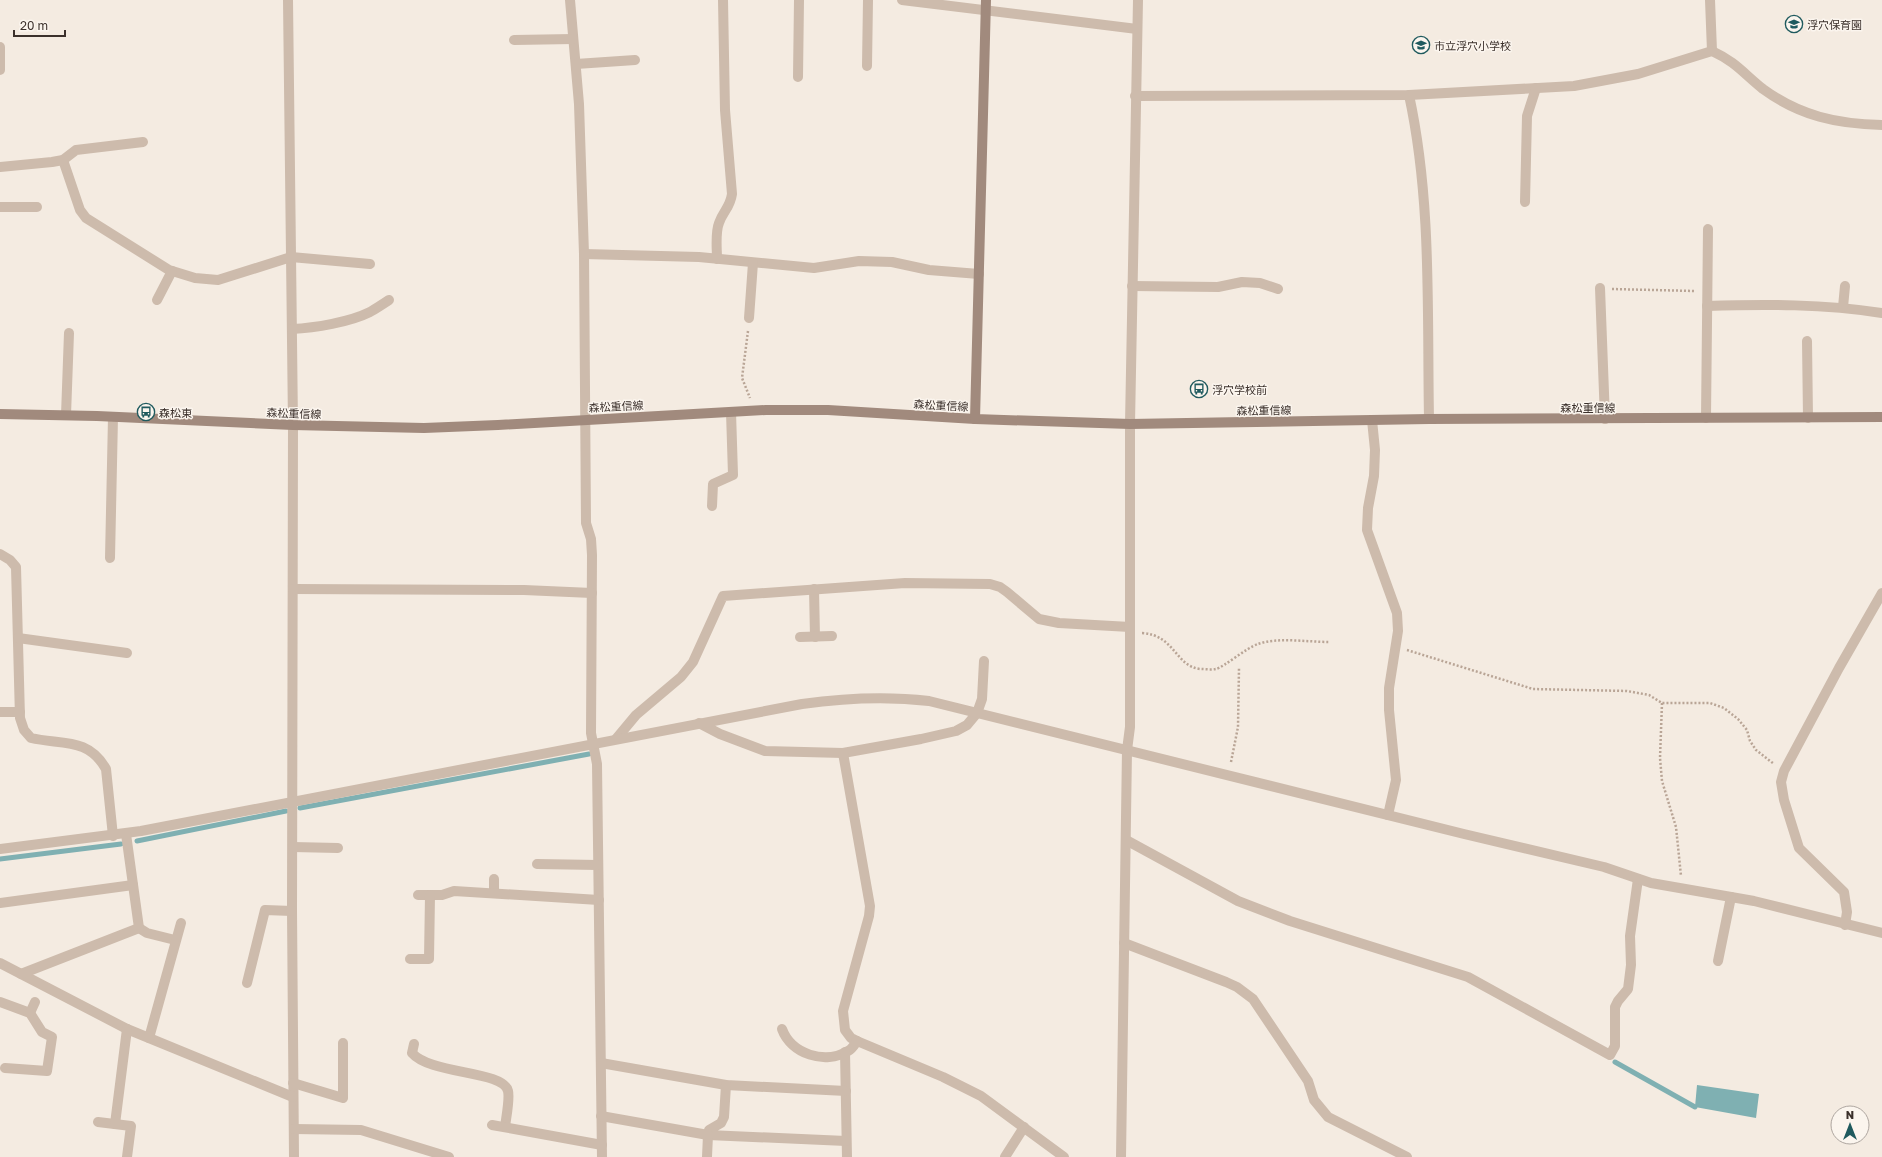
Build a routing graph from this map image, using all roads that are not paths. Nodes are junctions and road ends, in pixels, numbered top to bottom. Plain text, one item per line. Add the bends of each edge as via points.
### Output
1 (288, 0) edge
2 (570, 0) edge
3 (722, 0) edge
4 (798, 0) edge
5 (868, 0) edge
6 (902, 0) edge
7 (986, 0) edge
8 (1138, 0) edge
9 (1710, 0) edge
10 (934, 2) edge
11 (986, 11) junction
12 (1137, 29) junction
13 (573, 39) junction
14 (514, 40) dead end
15 (0, 47) edge
16 (1712, 51) junction
17 (0, 52) edge
18 (636, 60) dead end
19 (576, 64) junction
20 (867, 66) dead end
21 (0, 70) edge
22 (798, 76) dead end
23 (1536, 88) junction
24 (1409, 95) junction
25 (1135, 96) junction
26 (1882, 125) edge
27 (143, 142) dead end
28 (62, 160) junction
29 (0, 167) edge
30 (1525, 202) dead end
31 (0, 207) edge
32 (37, 207) dead end
33 (1708, 229) dead end
34 (584, 254) junction
35 (291, 257) junction
36 (717, 259) junction
37 (753, 262) junction
38 (370, 264) dead end
39 (172, 271) junction
40 (979, 274) junction
41 (1132, 286) junction
42 (1845, 286) dead end
43 (1600, 288) road end
44 (1278, 289) dead end
45 (157, 300) dead end
46 (389, 300) dead end
47 (1707, 306) junction
48 (1842, 307) junction
49 (1882, 313) edge
50 (749, 318) road end
51 (292, 330) junction
52 (69, 333) dead end
53 (1807, 342) dead end
54 (731, 412) junction
55 (0, 414) edge
56 (66, 415) junction
57 (113, 417) junction
58 (1882, 417) edge
59 (1706, 418) junction
60 (1808, 418) junction
61 (975, 419) junction
62 (1429, 419) junction
63 (1605, 419) junction
64 (584, 420) junction
65 (1372, 420) junction
66 (1130, 424) junction
67 (293, 425) junction
68 (712, 506) dead end
69 (0, 554) edge
70 (110, 558) dead end
71 (293, 589) junction
72 (814, 589) junction
73 (592, 593) junction
74 (1882, 593) edge
75 (1130, 630) junction
76 (832, 636) dead end
77 (800, 637) dead end
78 (815, 637) junction
79 (18, 638) junction
80 (127, 652) dead end
81 (984, 661) dead end
82 (0, 712) edge
83 (20, 712) junction
84 (978, 713) junction
85 (699, 723) junction
86 (616, 739) junction
87 (593, 744) junction
88 (1127, 750) junction
89 (843, 753) junction
90 (293, 801) junction
91 (1388, 815) junction
92 (126, 834) junction
93 (113, 836) junction
94 (1126, 840) junction
95 (292, 846) junction
96 (338, 848) dead end
97 (0, 849) edge
98 (536, 864) dead end
99 (598, 865) junction
100 (494, 879) dead end
101 (1638, 879) junction
102 (133, 885) junction
103 (494, 893) junction
104 (418, 895) dead end
105 (430, 895) junction
106 (1731, 897) junction
107 (599, 900) junction
108 (0, 903) edge
109 (292, 911) junction
110 (181, 923) dead end
111 (1845, 925) junction
112 (139, 928) junction
113 (1882, 933) edge
114 (176, 940) junction
115 (1124, 943) junction
116 (410, 959) dead end
117 (1718, 961) dead end
118 (0, 963) edge
119 (21, 974) junction
120 (247, 983) dead end
121 (0, 1002) edge
122 (35, 1002) dead end
123 (30, 1013) junction
124 (127, 1029) junction
125 (782, 1029) dead end
126 (149, 1038) junction
127 (857, 1041) junction
128 (343, 1043) dead end
129 (414, 1044) dead end
130 (846, 1052) junction
131 (601, 1063) junction
132 (5, 1068) dead end
133 (294, 1083) junction
134 (726, 1085) junction
135 (846, 1092) junction
136 (294, 1097) junction
137 (602, 1116) junction
138 (98, 1122) dead end
139 (115, 1124) junction
140 (492, 1125) dead end
141 (505, 1127) junction
142 (1024, 1127) junction
143 (294, 1129) junction
144 (708, 1135) junction
145 (846, 1141) junction
146 (602, 1145) junction
147 (127, 1157) edge
148 (294, 1157) edge
149 (449, 1157) edge
150 (602, 1157) edge
151 (707, 1157) edge
152 (847, 1157) edge
153 (1005, 1157) edge
154 (1064, 1157) edge
155 (1121, 1157) edge
156 (1407, 1157) edge

1 - 35 street
2 - 13 street
3 - 36 street via 725,110 732,194 731,204 718,226
4 - 22 street
5 - 20 street
6 - 10 street
7 - 11 main road
8 - 12 street
9 - 16 street
10 - 11 street
11 - 12 street
11 - 40 main road
12 - 25 street
13 - 14 street
13 - 19 street
15 - 17 street
16 - 23 street via 1638,74 1574,86
16 - 26 street via 1737,65 1762,88 1784,103 1802,111 1827,120
17 - 21 street
18 - 19 street
19 - 34 street
23 - 24 street
23 - 30 street via 1527,116
24 - 25 street
24 - 62 street via 1418,132 1424,194
25 - 41 street
27 - 28 street via 76,150
28 - 29 street
28 - 39 street via 80,210 86,218
31 - 32 street
33 - 47 street
34 - 36 street
34 - 64 street
35 - 38 street
35 - 39 street via 218,280 195,278
35 - 51 street
36 - 37 street
37 - 40 street via 814,268 859,261 892,262 929,270
37 - 50 street
39 - 45 street
40 - 61 main road
41 - 44 street via 1218,287 1242,282 1260,283
41 - 66 street
42 - 48 street
43 - 63 street
46 - 51 street via 370,312 311,329
47 - 48 street via 1778,304
47 - 59 street
48 - 49 street
51 - 67 street
52 - 56 street
53 - 60 street
54 - 61 main road, 森松重信線 via 828,410
54 - 64 main road, 森松重信線
54 - 68 street via 733,475 712,484
55 - 56 main road, 森松重信線
56 - 57 main road, 森松重信線
57 - 67 main road, 森松重信線
57 - 70 street
58 - 60 main road, 森松重信線
59 - 60 main road, 森松重信線
59 - 63 main road, 森松重信線
61 - 66 main road, 森松重信線
62 - 63 main road, 森松重信線
62 - 65 main road, 森松重信線
64 - 67 main road, 森松重信線 via 424,428
64 - 73 street via 586,523 592,544
65 - 66 main road, 森松重信線
65 - 91 street via 1374,476 1367,530 1397,613 1398,631 1389,688 1396,780
66 - 75 street
67 - 71 street
69 - 79 street via 16,567
71 - 73 street via 524,590
71 - 90 street
72 - 75 street via 905,583 990,584 1007,592 1039,620
72 - 78 street
72 - 86 street via 722,596 693,662 681,677 636,716
73 - 87 street
74 - 111 street via 1839,668 1784,771 1781,782 1798,848 1844,892 1848,912
75 - 88 street via 1130,727
76 - 78 street
77 - 78 street
79 - 80 street
79 - 83 street
81 - 84 street via 982,699
82 - 83 street
83 - 93 street via 24,730 31,738 78,745 92,750 101,760 106,769
84 - 85 street via 929,701 866,697 802,704
84 - 88 street
84 - 89 street via 967,725 956,731
85 - 86 street
85 - 89 street via 765,751
86 - 87 street
87 - 90 street
87 - 99 street via 597,764
88 - 91 street
88 - 94 street
89 - 127 street via 870,906 843,1011 845,1030
90 - 92 street
90 - 95 street
91 - 101 street via 1604,867
92 - 93 street
92 - 102 street
93 - 97 street
94 - 101 street via 1246,904 1290,921 1468,977 1610,1055 1615,1046 1615,1007 1628,990 1631,965 1630,936
94 - 115 street
95 - 96 street
95 - 109 street
98 - 99 street
99 - 107 street
100 - 103 street
101 - 106 street
102 - 108 street
102 - 112 street
103 - 105 street via 454,891 442,896
103 - 107 street
104 - 105 street
105 - 116 street via 429,959
106 - 111 street
106 - 117 street
107 - 131 street
109 - 120 street via 265,910
109 - 133 street
110 - 114 street
111 - 113 street
112 - 114 street via 147,933
112 - 119 street
114 - 126 street
115 - 155 street
115 - 156 street via 1226,982 1245,992 1308,1081 1314,1100 1328,1116
118 - 119 street
119 - 124 street
121 - 123 street
122 - 123 street
123 - 132 street via 42,1032 52,1037 47,1071
124 - 126 street
124 - 139 street
125 - 130 street via 785,1038 804,1054 816,1056
126 - 136 street
127 - 130 street
127 - 142 street via 981,1096
128 - 133 street via 343,1098
129 - 141 street via 412,1053 427,1064 493,1078 504,1083 508,1091
130 - 135 street
131 - 134 street
131 - 137 street
133 - 136 street
134 - 135 street
134 - 144 street via 724,1117 721,1123 709,1130
135 - 145 street
136 - 143 street
137 - 144 street
137 - 146 street
138 - 139 street
139 - 147 street via 131,1126
140 - 141 street
141 - 146 street
142 - 153 street
142 - 154 street
143 - 148 street
143 - 149 street via 361,1130
144 - 145 street
144 - 151 street
145 - 152 street
146 - 150 street

